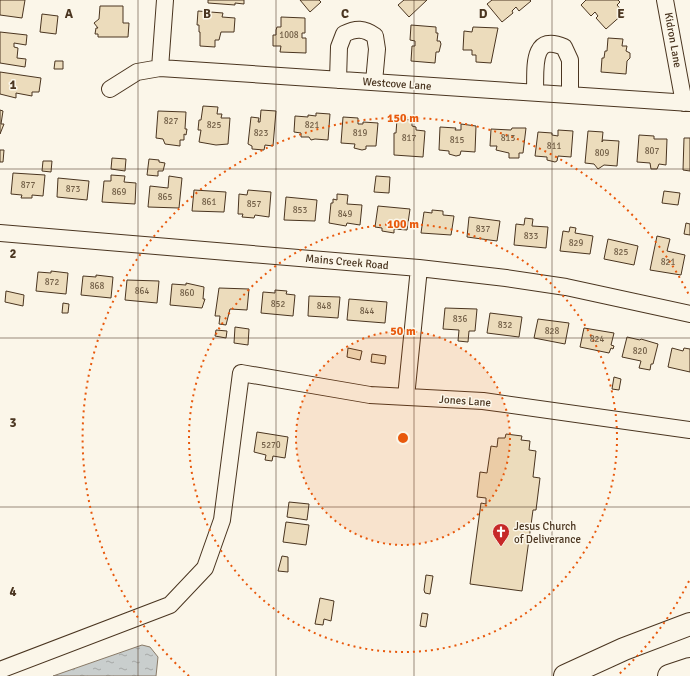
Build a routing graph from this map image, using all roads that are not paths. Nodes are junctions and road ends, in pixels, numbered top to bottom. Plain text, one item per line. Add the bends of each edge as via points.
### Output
1 (165, 0) edge
2 (665, 0) edge
3 (160, 68) junction
4 (338, 80) junction
5 (374, 82) junction
6 (110, 89) dead end
7 (535, 92) junction
8 (570, 94) junction
9 (687, 103) edge
10 (0, 233) edge
11 (419, 268) junction
12 (690, 314) edge
13 (406, 397) junction
14 (690, 430) edge
15 (690, 624) edge
16 (690, 669) edge
17 (0, 670) edge
18 (565, 676) edge
19 (669, 676) edge

1 - 3 street
2 - 9 street, Kidron Lane
3 - 4 street, Westcove Lane
3 - 6 street, Westcove Lane via 137,72
4 - 5 street, Westcove Lane
4 - 5 street via 339,47 344,34 360,29 375,36 377,49
5 - 7 street, Westcove Lane
7 - 8 street, Westcove Lane
7 - 8 street via 537,54 546,43 556,43 564,47 570,60
8 - 9 street, Westcove Lane
10 - 11 street, Mains Creek Road
11 - 12 street, Mains Creek Road via 566,287
11 - 13 street
13 - 14 street, Jones Lane via 483,401
13 - 17 street, Jones Lane via 370,394 241,373 222,520 205,568 170,605
15 - 18 highway via 624,649
16 - 19 highway

